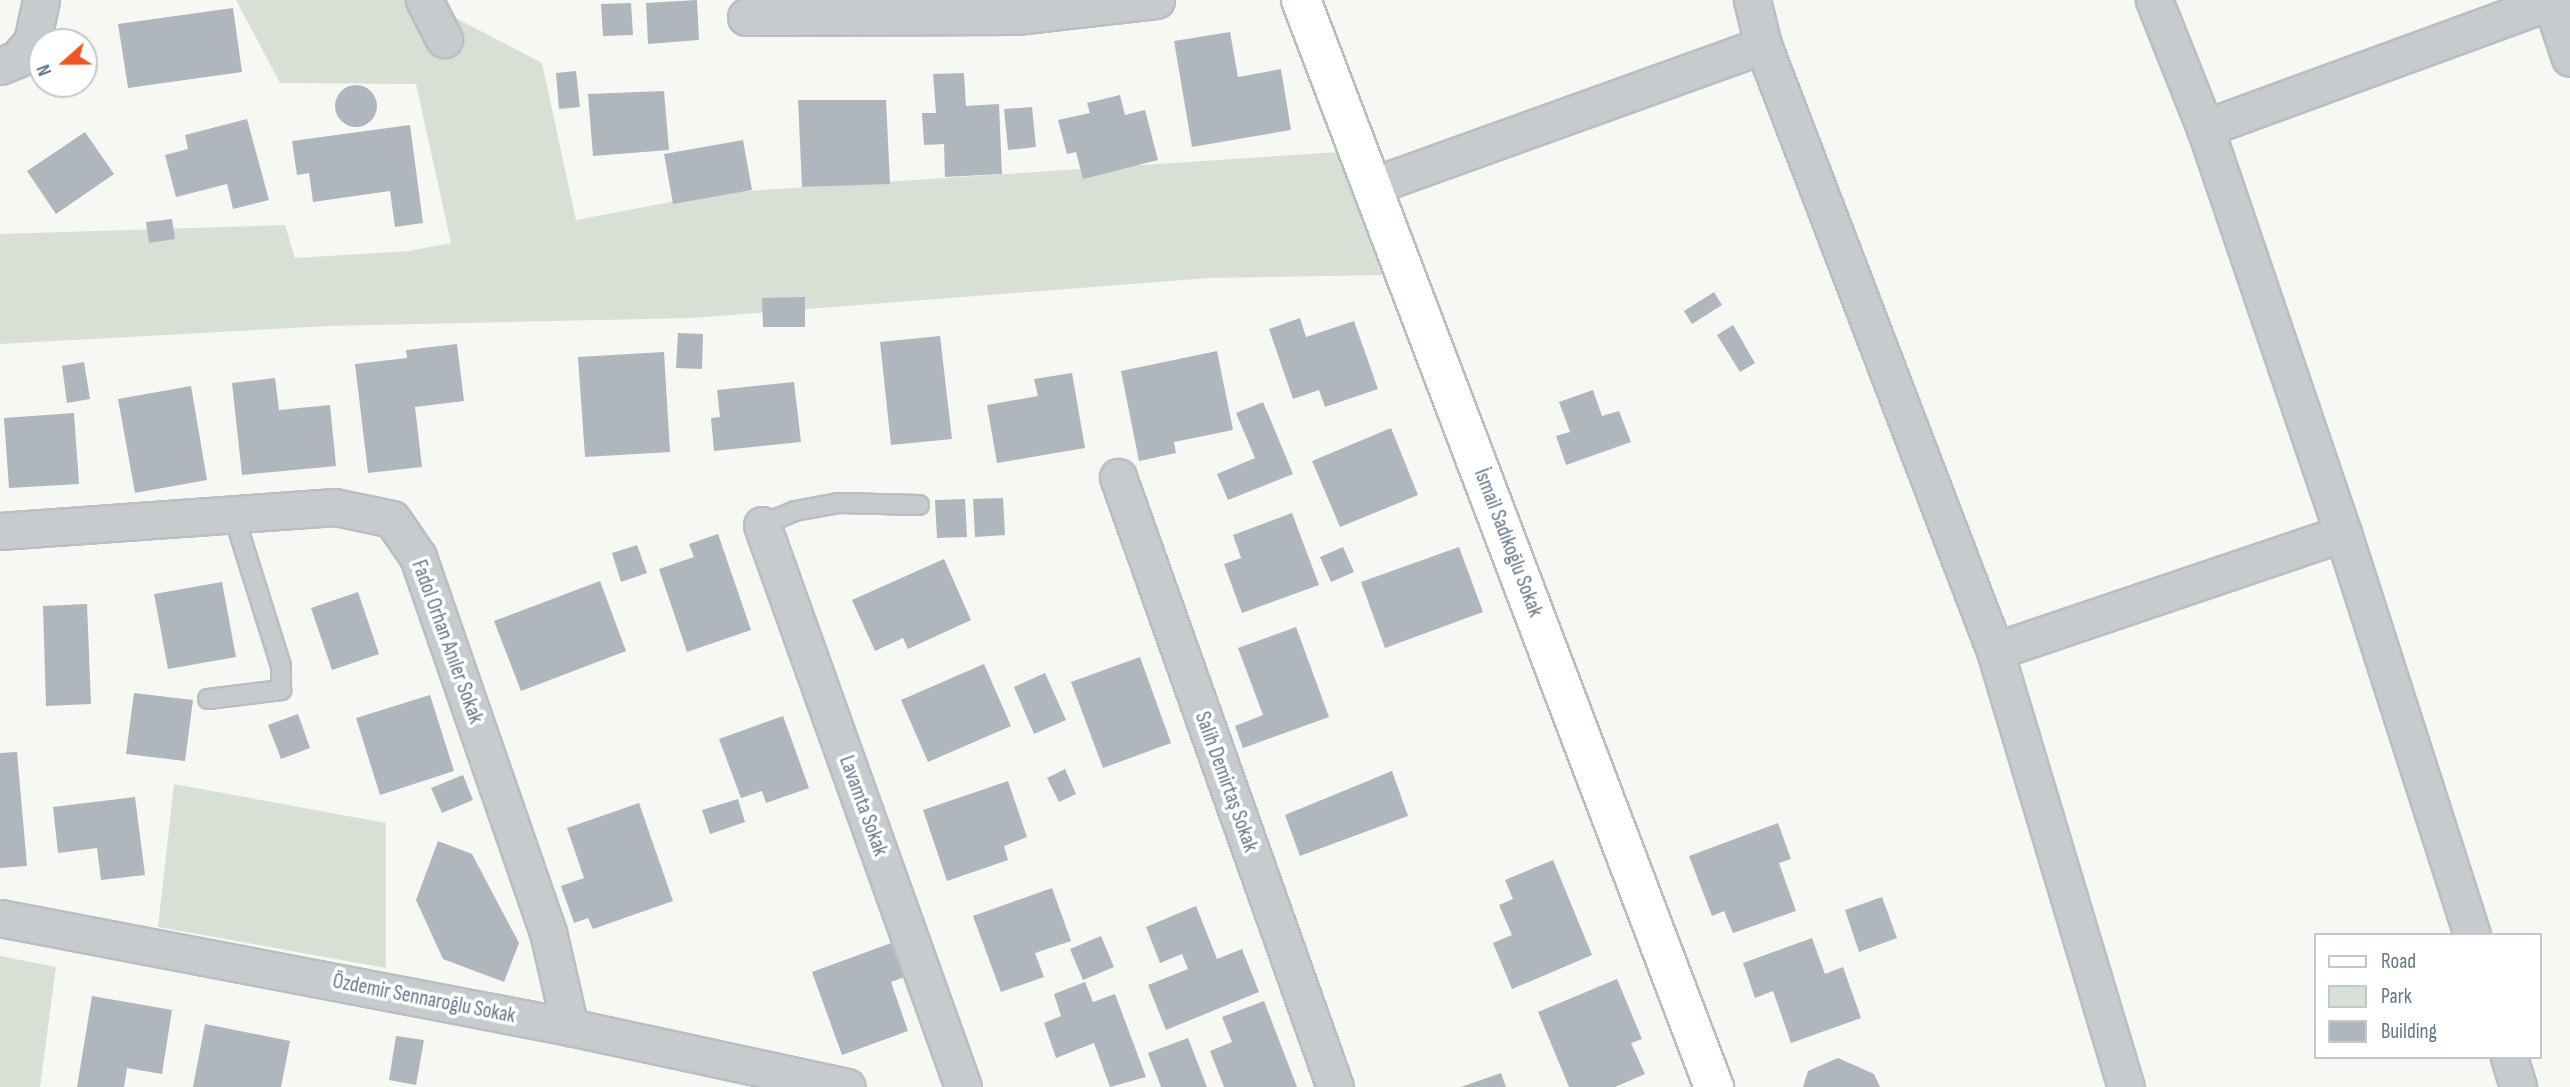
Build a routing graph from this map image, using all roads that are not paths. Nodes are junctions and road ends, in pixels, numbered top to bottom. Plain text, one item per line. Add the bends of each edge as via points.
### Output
1 (41, 0) edge
2 (424, 0) edge
3 (1156, 0) edge
4 (1301, 0) edge
5 (1752, 0) edge
6 (2154, 0) edge
7 (2553, 1) edge
8 (746, 17) dead end
9 (444, 39) dead end
10 (1763, 45) junction
11 (2570, 58) edge
12 (0, 66) edge
13 (2205, 128) junction
14 (1372, 186) junction
15 (1118, 477) dead end
16 (919, 505) dead end
17 (234, 516) junction
18 (762, 525) joint
19 (0, 531) edge
20 (2343, 533) junction
21 (1995, 651) junction
22 (208, 699) dead end
23 (0, 918) edge
24 (2471, 933) edge
25 (570, 1027) junction
26 (2510, 1059) edge
27 (847, 1087) edge
28 (963, 1087) edge
29 (1335, 1087) edge
30 (1714, 1087) edge
31 (2126, 1087) edge
32 (2518, 1087) edge

1 - 12 street via 32,42 17,59
2 - 9 street
3 - 8 street via 1016,16
4 - 14 street, İsmail Sadıkoğlu Sokak
5 - 10 street
6 - 13 street
7 - 11 street
7 - 13 street
10 - 14 street
10 - 21 street
13 - 20 street
14 - 30 street, İsmail Sadıkoğlu Sokak
15 - 29 street, Salih Demirtaş Sokak
16 - 18 lane via 839,503 795,511
17 - 19 street, Fadol Orhan Anıler Sokak
17 - 22 lane via 281,666 281,690
17 - 25 street, Fadol Orhan Anıler Sokak via 335,507 392,519 418,557 548,932
18 - 28 street, Lavamta Sokak
20 - 21 street
20 - 24 street
21 - 31 street
23 - 25 street, Özdemir Sennaroğlu Sokak
25 - 27 street, Özdemir Sennaroğlu Sokak
26 - 32 street

